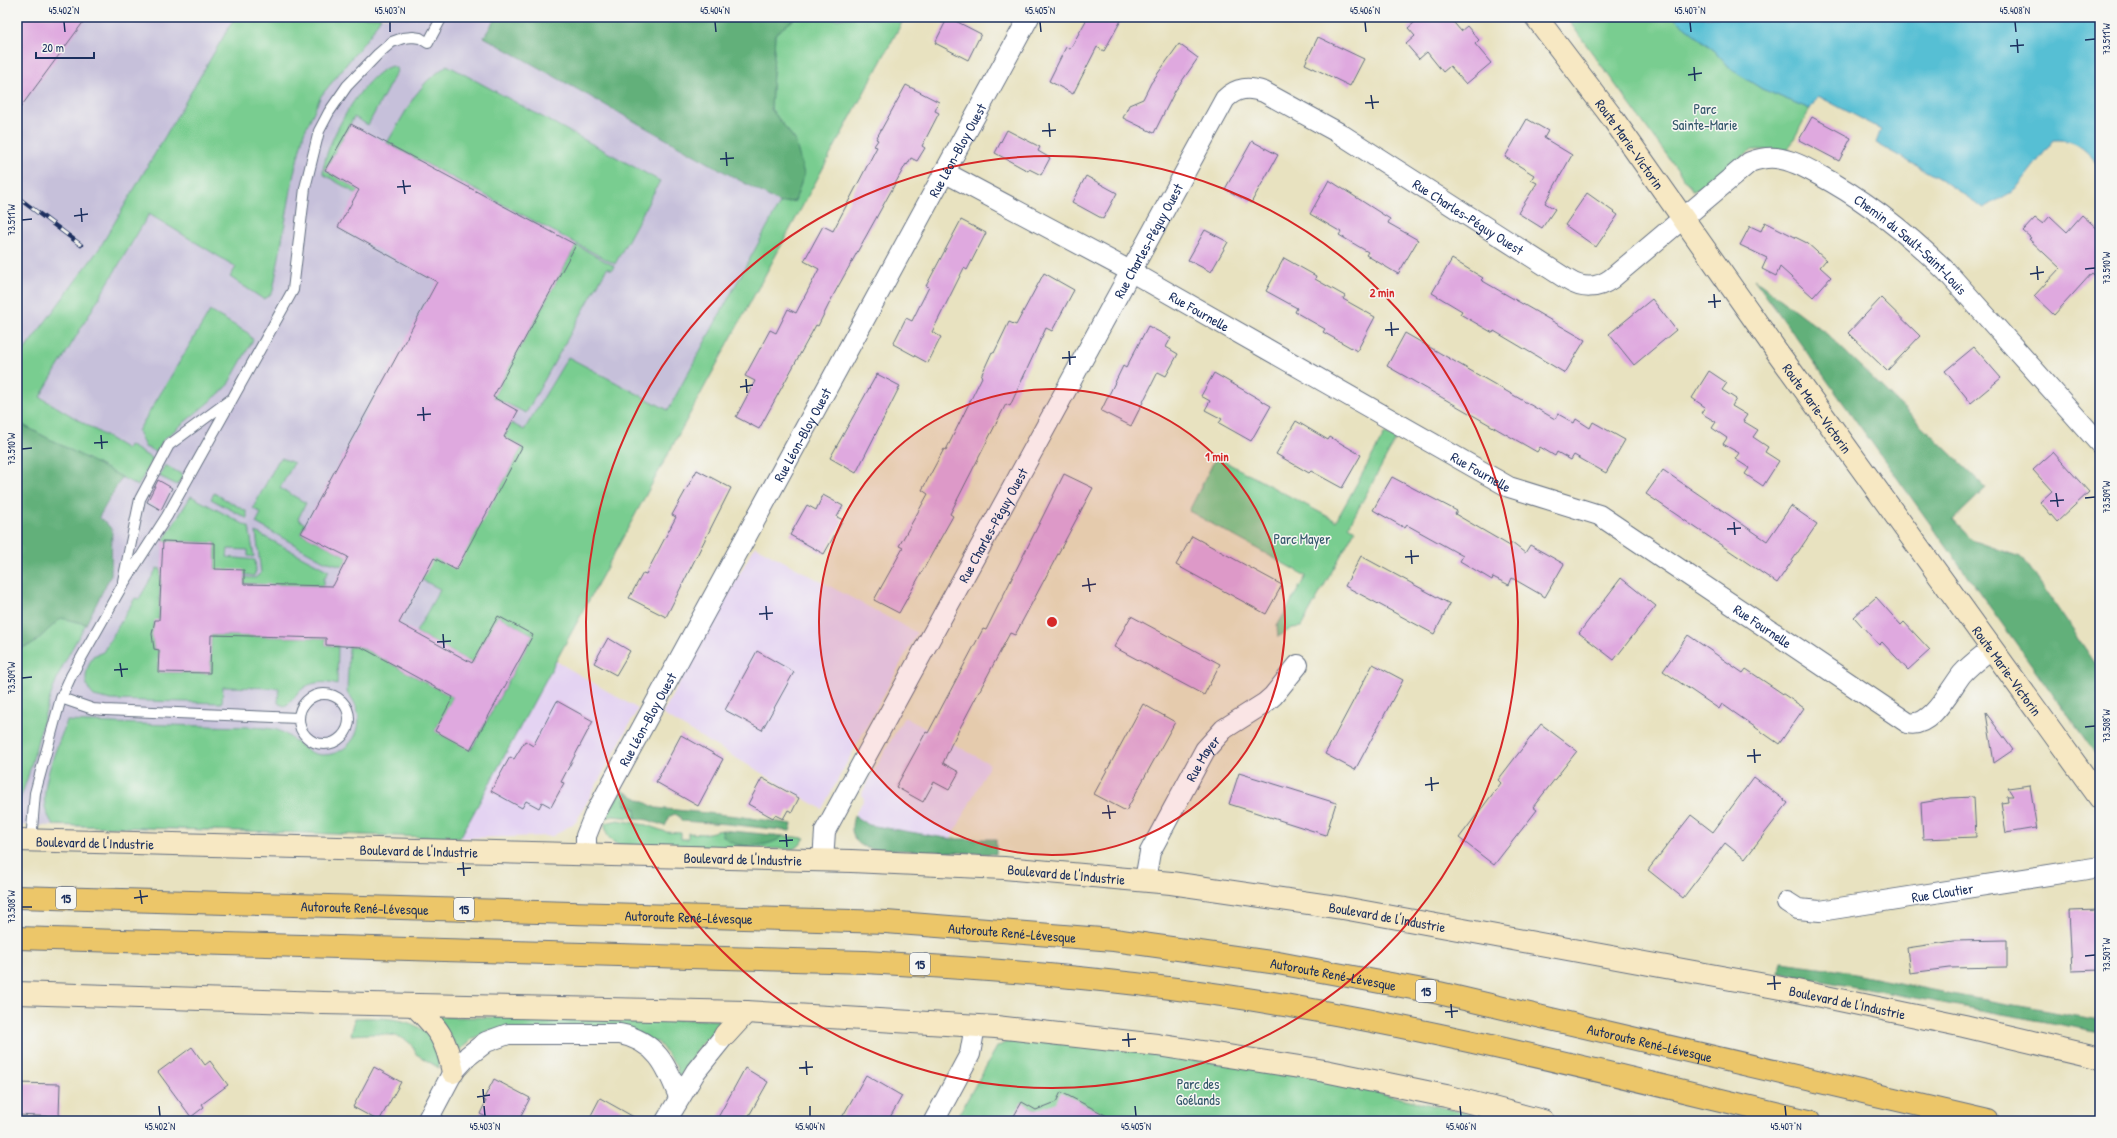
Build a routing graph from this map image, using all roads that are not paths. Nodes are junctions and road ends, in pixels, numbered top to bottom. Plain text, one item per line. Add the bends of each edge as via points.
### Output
1 (442, 17) edge
2 (1029, 17) edge
3 (1536, 17) edge
4 (944, 172) junction
5 (1683, 218) junction
6 (1130, 271) junction
7 (233, 398) junction
8 (2100, 444) edge
9 (122, 586) junction
10 (1991, 649) junction
11 (1298, 665) dead end
12 (61, 698) junction
13 (298, 718) junction
14 (2100, 798) edge
15 (24, 840) edge
16 (586, 855) junction
17 (824, 861) junction
18 (2100, 867) edge
19 (1145, 880) junction
20 (17, 897) edge
21 (1787, 902) dead end
22 (17, 938) edge
23 (17, 993) edge
24 (414, 1005) junction
25 (746, 1012) junction
26 (975, 1026) junction
27 (725, 1035) joint
28 (2100, 1058) edge
29 (453, 1072) junction
30 (679, 1097) junction
31 (427, 1121) edge
32 (666, 1121) edge
33 (934, 1121) edge
34 (1543, 1121) edge
35 (1809, 1121) edge
36 (1988, 1121) edge

1 - 7 lane via 428,43 420,38 403,38 392,42 347,86 329,112 318,137 305,188 293,290
2 - 4 street, Rue Léon-Bloy Ouest
3 - 5 street, Route Marie-Victorin
4 - 6 street, Rue Fournelle
4 - 16 street, Rue Léon-Bloy Ouest via 594,816 586,836
5 - 6 street, Rue Charles-Péguy Ouest via 1605,283 1597,286 1579,286 1339,133 1264,92 1241,88 1225,99
5 - 8 street, Chemin du Sault-Saint-Louis via 1740,169 1758,159 1787,160 1831,182 1885,217 1946,271
5 - 10 street, Route Marie-Victorin
6 - 10 street, Rue Fournelle via 1509,487 1599,515 1908,723 1915,725 1927,719 1973,662
6 - 17 street, Rue Charles-Péguy Ouest via 825,831
7 - 9 lane via 167,516
7 - 9 lane via 169,445 140,499
9 - 12 lane via 70,676
10 - 14 street, Route Marie-Victorin
11 - 19 street, Rue Mayer via 1269,700 1224,729 1205,750 1150,852
12 - 13 lane via 93,709
12 - 15 lane
13 - 13 lane via 304,734 310,740 326,744 338,739 347,729 349,721 348,713 340,699 325,693 317,694 304,703
15 - 16 street, Boulevard de l'Industrie
16 - 17 street, Boulevard de l'Industrie
17 - 19 street, Boulevard de l'Industrie via 997,868
18 - 21 street, Rue Cloutier via 1820,911 1798,909
19 - 28 street, Boulevard de l'Industrie via 1343,908 1792,990
20 - 36 highway, Autoroute René-Lévesque / 15 via 886,922 1114,940 1278,963 1416,989
22 - 35 highway, 15 via 866,962 956,966 1079,978 1262,1002 1381,1023
23 - 24 street
24 - 25 street
24 - 29 street via 440,1033 449,1053
25 - 26 street
25 - 27 street
26 - 33 street via 970,1054
26 - 34 street via 1157,1045 1325,1071 1446,1096
27 - 30 street via 700,1065
29 - 30 street via 476,1048 508,1034 620,1034 641,1041 658,1055
29 - 31 street
30 - 32 street

